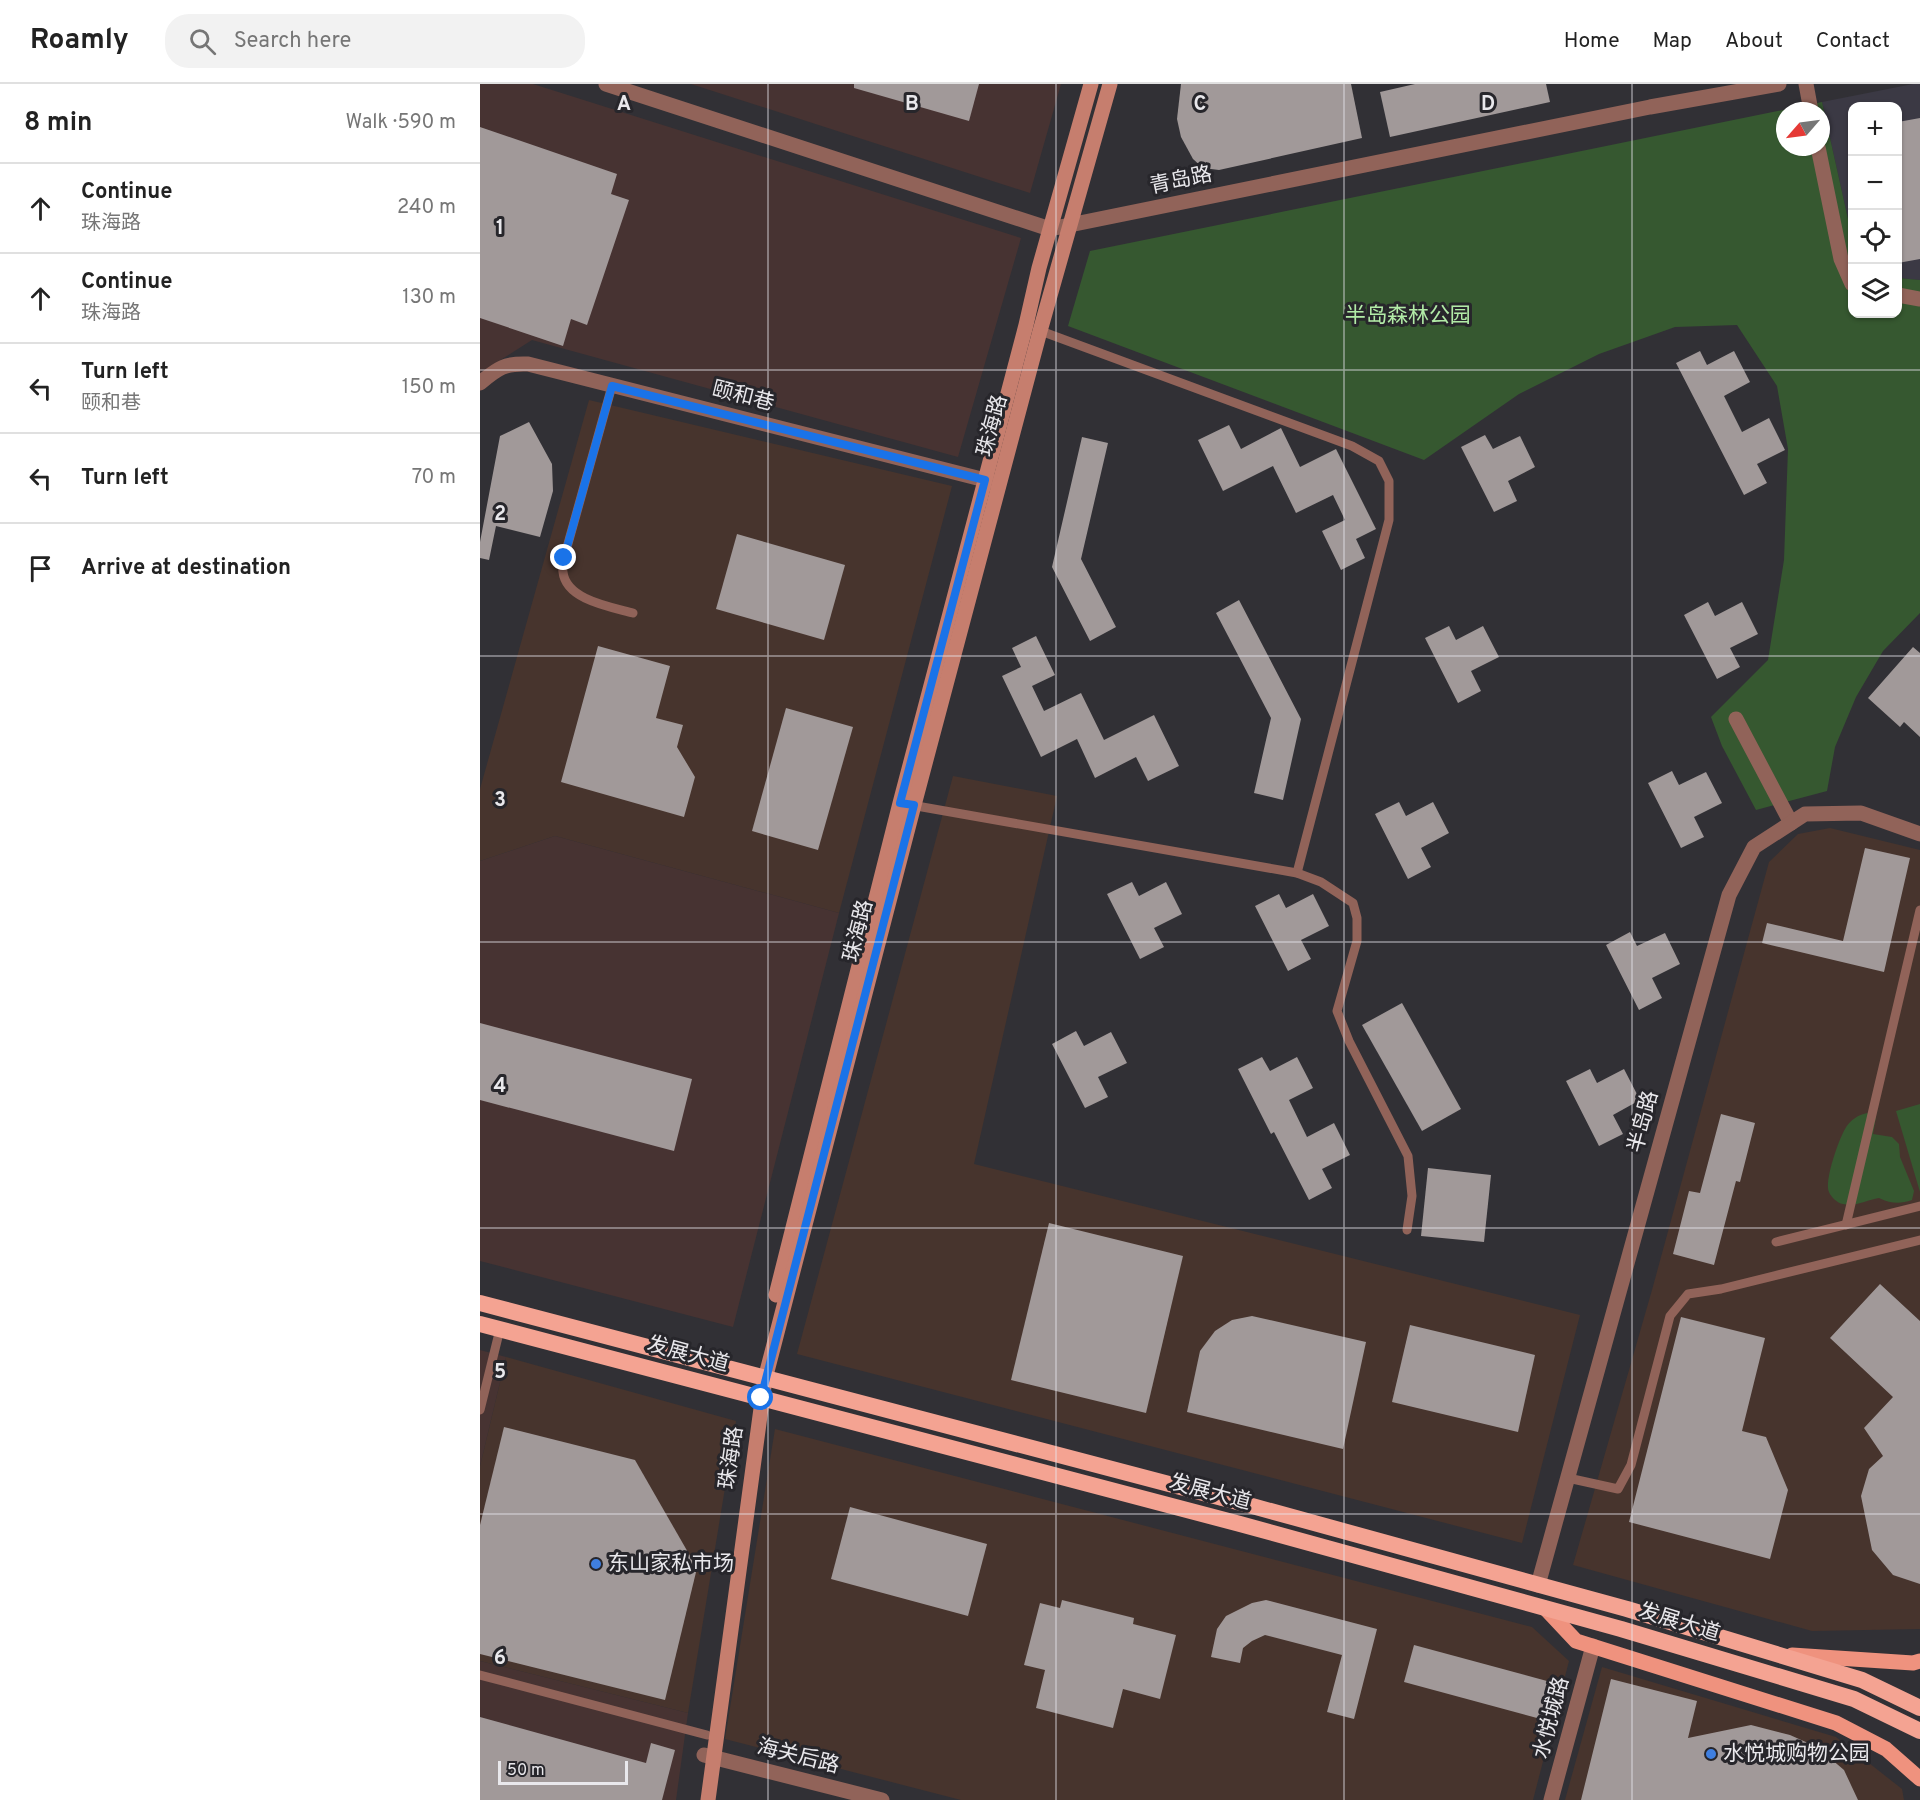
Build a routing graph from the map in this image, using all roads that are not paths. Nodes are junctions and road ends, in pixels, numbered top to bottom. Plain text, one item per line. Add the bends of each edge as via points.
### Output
1 (606, 84) edge
2 (1091, 84) edge
3 (1110, 84) edge
4 (1779, 84) edge
5 (1806, 84) edge
6 (1809, 102) edge
7 (1820, 156) edge
8 (1069, 225) junction
9 (1050, 229) junction
10 (1848, 275) edge
11 (1902, 296) edge
12 (1920, 298) edge
13 (1033, 328) junction
14 (480, 382) edge
15 (612, 386) junction
16 (992, 482) junction
17 (633, 613) dead end
18 (1736, 719) dead end
19 (907, 804) junction
20 (1791, 823) junction
21 (1920, 834) edge
22 (1297, 873) junction
23 (1920, 910) edge
24 (1920, 1206) edge
25 (1846, 1224) junction
26 (1407, 1230) dead end
27 (1920, 1240) edge
28 (1776, 1242) dead end
29 (480, 1303) edge
30 (480, 1324) edge
31 (500, 1329) junction
32 (760, 1377) junction
33 (483, 1385) edge
34 (756, 1397) junction
35 (480, 1410) edge
36 (1568, 1478) junction
37 (1538, 1585) junction
38 (1545, 1608) junction
39 (1593, 1646) junction
40 (1777, 1654) junction
41 (1920, 1660) edge
42 (480, 1675) edge
43 (1920, 1708) edge
44 (1920, 1731) edge
45 (707, 1736) junction
46 (708, 1756) junction
47 (1920, 1779) edge
48 (699, 1800) edge
49 (708, 1800) edge
50 (882, 1800) edge
51 (1551, 1800) edge

1 - 9 street, 青岛路
2 - 9 main road, 珠海路
3 - 8 main road, 珠海路
4 - 8 street, 青岛路
5 - 6 street
7 - 10 street via 1841,259
8 - 9 street, 青岛路
8 - 13 main road, 珠海路
9 - 13 main road, 珠海路
11 - 12 street
13 - 16 main road, 珠海路
13 - 22 lane via 1352,446 1379,461 1389,481 1389,520
14 - 15 street, 颐和巷 via 497,368 512,363
15 - 16 street, 颐和巷
15 - 17 lane via 562,572 569,587 587,599
16 - 19 main road, 珠海路
18 - 20 street
19 - 22 lane
19 - 32 main road, 珠海路
20 - 21 street, 半岛路 via 1805,814 1861,813
20 - 36 street, 半岛路 via 1754,847 1729,895
22 - 26 lane via 1321,882 1353,903 1357,941 1337,1011 1408,1156 1412,1196
23 - 25 lane
24 - 25 lane
25 - 28 lane
27 - 36 lane via 1688,1294 1671,1316 1631,1465 1618,1489
29 - 32 highway, 发展大道
30 - 31 highway, 发展大道
31 - 33 lane
31 - 34 highway, 发展大道
32 - 34 main road, 珠海路
32 - 37 highway, 发展大道
33 - 35 lane
34 - 38 highway, 发展大道
34 - 45 main road, 珠海路
34 - 46 main road, 珠海路
36 - 37 street, 半岛路
37 - 40 highway, 发展大道
38 - 39 main road via 1576,1641
38 - 44 highway, 发展大道 via 1854,1699
39 - 47 main road via 1836,1723 1886,1749
39 - 51 street, 水悦城路
40 - 41 main road via 1913,1663
40 - 43 highway, 发展大道 via 1862,1680
42 - 45 lane
45 - 46 main road, 珠海路
46 - 48 main road, 珠海路
46 - 49 main road, 珠海路
46 - 50 street, 海关后路

